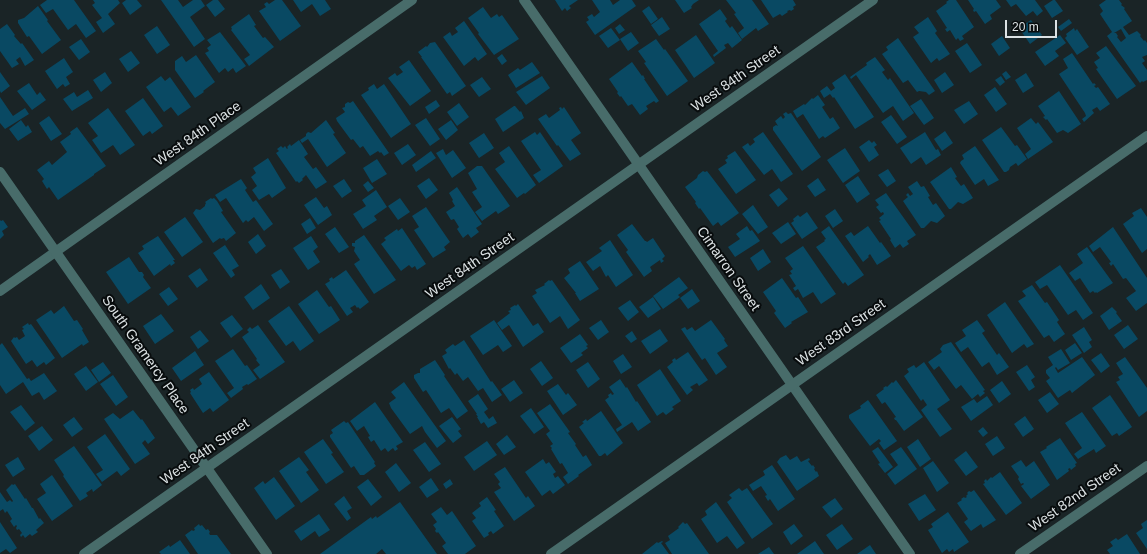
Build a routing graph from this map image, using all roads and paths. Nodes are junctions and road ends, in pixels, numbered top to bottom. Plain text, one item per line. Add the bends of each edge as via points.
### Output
1 (412, 0) edge
2 (524, 0) edge
3 (873, 0) edge
4 (1147, 136) edge
5 (639, 164) junction
6 (0, 172) edge
7 (56, 251) junction
8 (0, 291) edge
9 (792, 385) junction
10 (1147, 466) edge
11 (207, 468) junction
12 (84, 554) edge
13 (267, 554) edge
14 (551, 554) edge
15 (910, 554) edge
16 (1020, 554) edge

1 - 7 street, West 84th Place
2 - 5 street, Cimarron Street
3 - 5 street, West 84th Street
4 - 9 street, West 83rd Street
5 - 9 street, Cimarron Street
5 - 11 street, West 84th Street
6 - 7 street, South Gramercy Place
7 - 8 street, West 84th Place
7 - 11 street, South Gramercy Place
9 - 14 street, West 83rd Street
9 - 15 street, Cimarron Street
10 - 16 street, West 82nd Street
11 - 12 street, West 84th Street
11 - 13 street, South Gramercy Place

